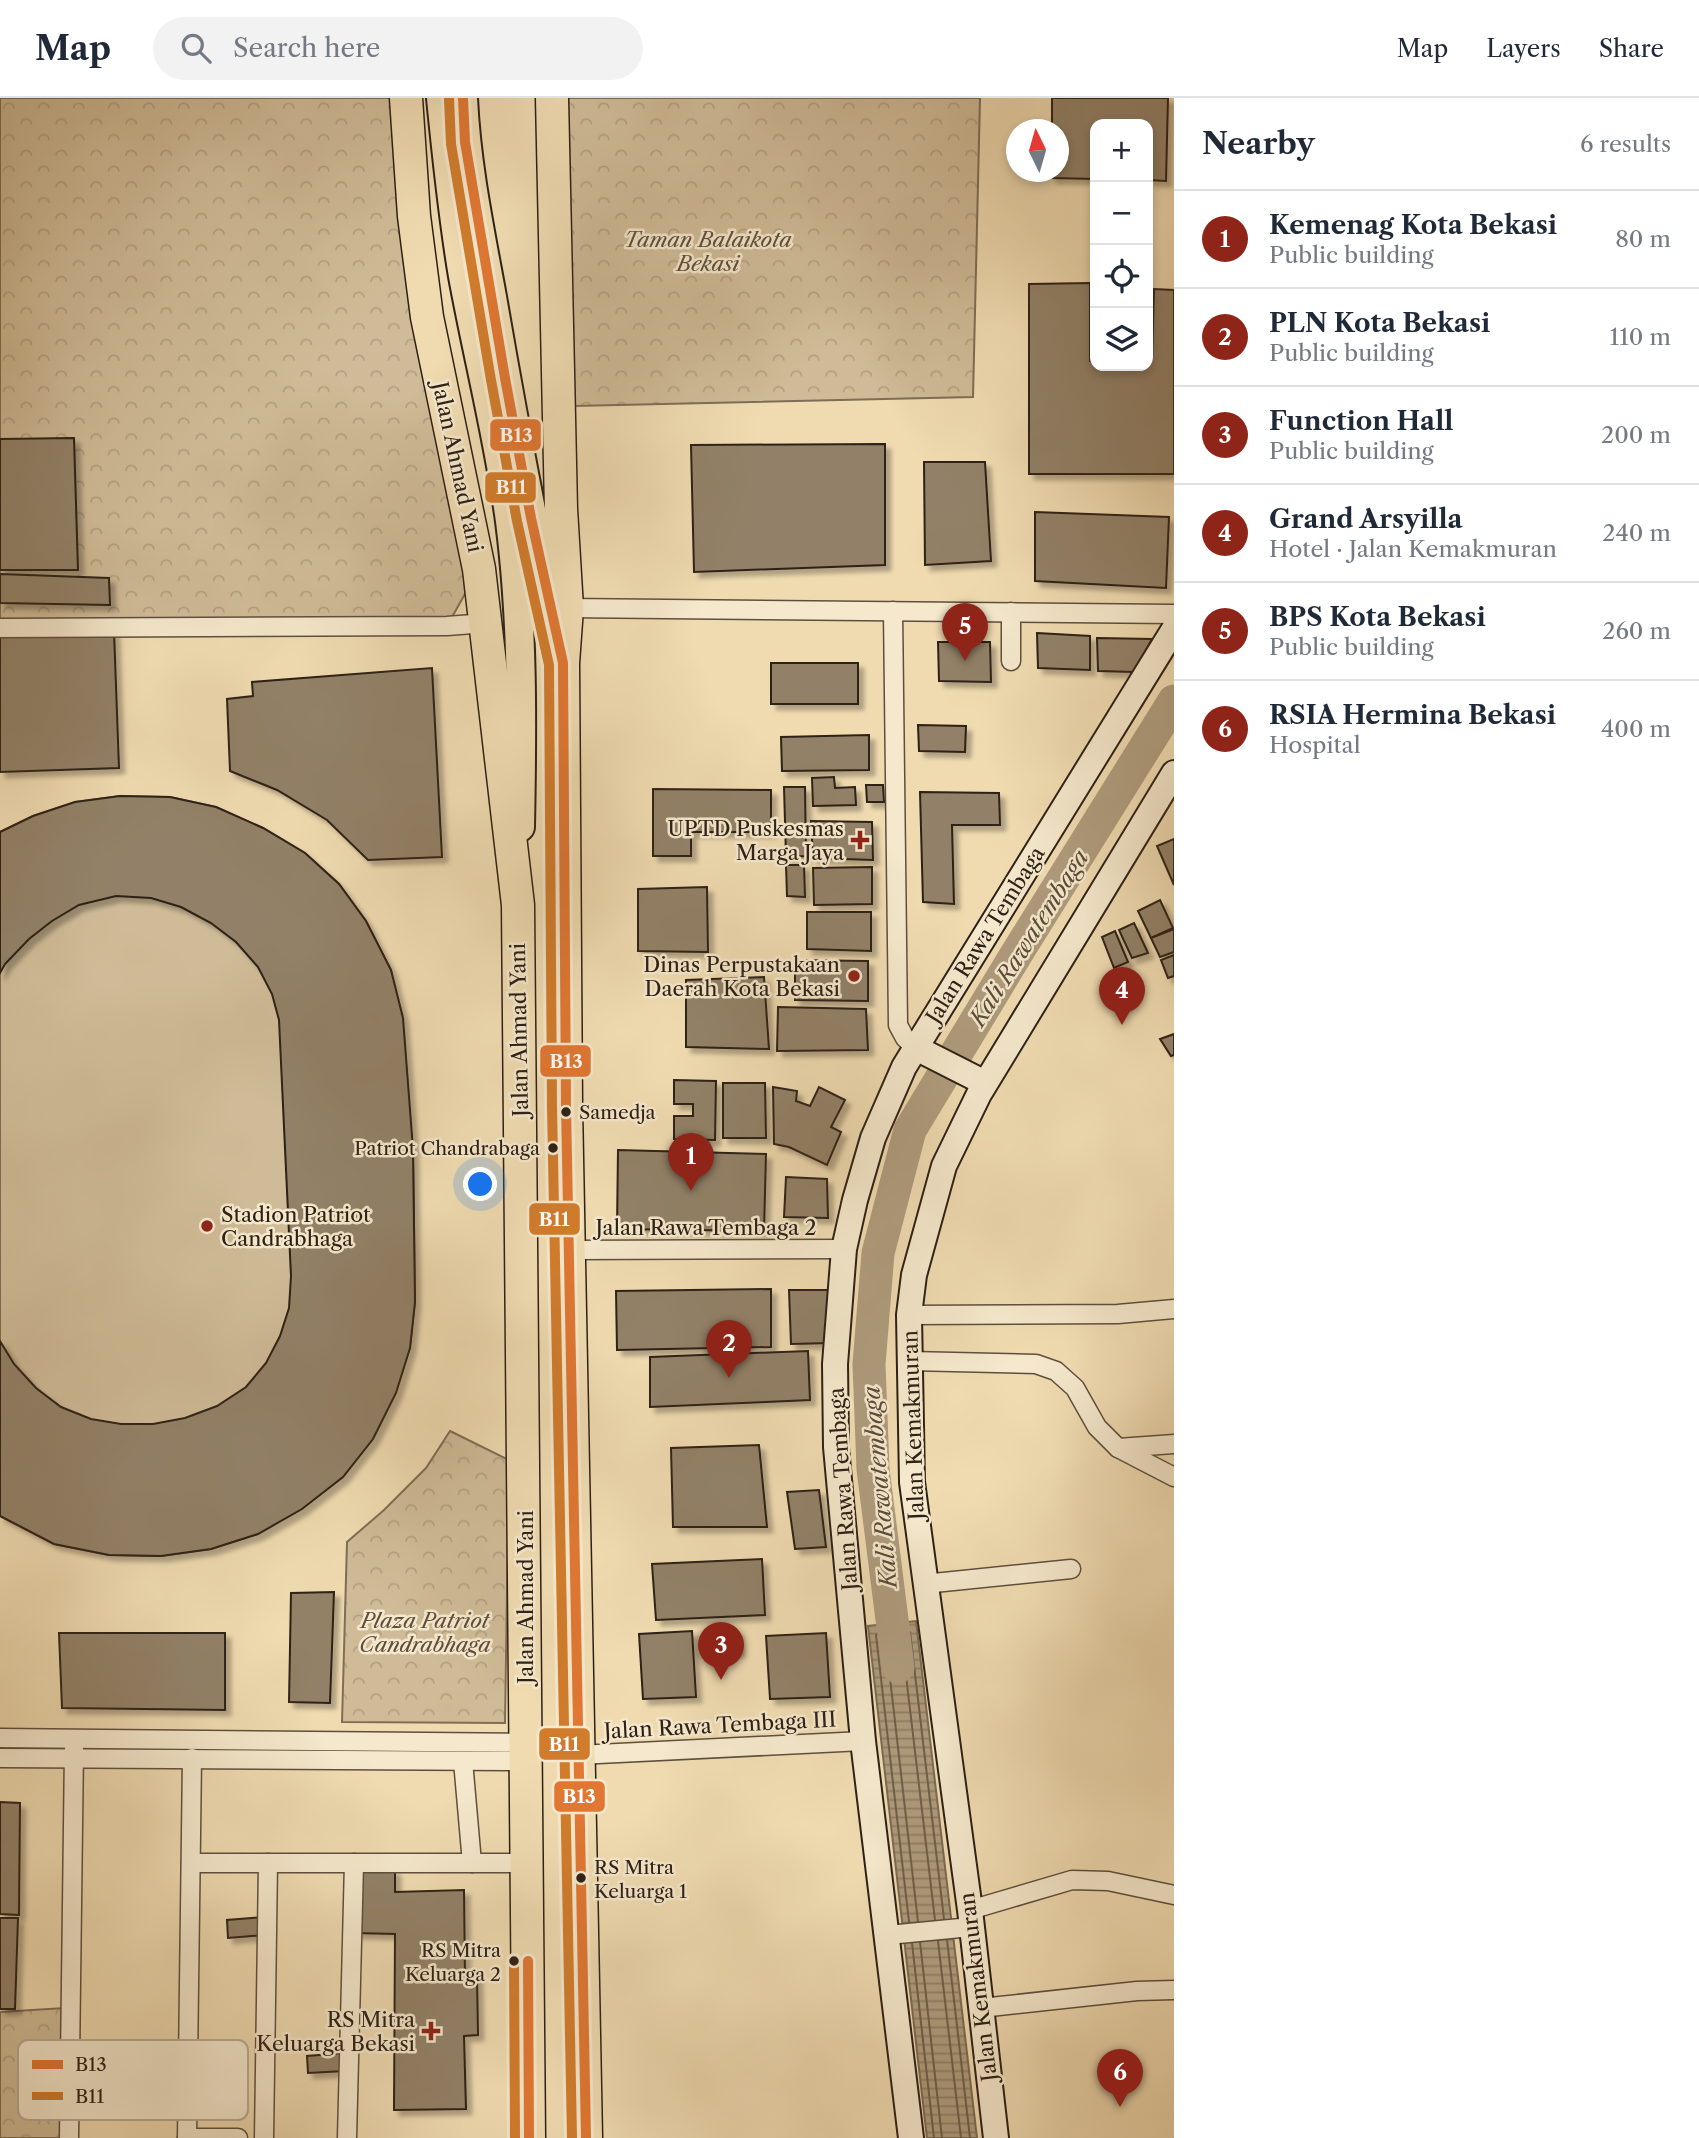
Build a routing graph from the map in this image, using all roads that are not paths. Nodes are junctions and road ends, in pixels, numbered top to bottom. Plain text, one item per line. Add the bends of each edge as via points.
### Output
1 (406, 98) edge
2 (441, 98) edge
3 (463, 98) edge
4 (552, 98) edge
5 (520, 520) junction
6 (567, 608) junction
7 (893, 611) junction
8 (1011, 612) junction
9 (1174, 614) edge
10 (486, 623) junction
11 (0, 628) edge
12 (1174, 629) edge
13 (1011, 661) dead end
14 (563, 663) junction
15 (1174, 773) edge
16 (518, 905) junction
17 (919, 1050) junction
18 (979, 1080) junction
19 (844, 1249) junction
20 (569, 1251) junction
21 (1174, 1309) edge
22 (909, 1315) junction
23 (910, 1361) junction
24 (1174, 1444) edge
25 (1118, 1448) junction
26 (1174, 1477) edge
27 (1071, 1569) dead end
28 (924, 1584) junction
29 (0, 1738) edge
30 (74, 1738) junction
31 (863, 1741) junction
32 (526, 1752) junction
33 (578, 1755) junction
34 (0, 1758) edge
35 (74, 1758) junction
36 (463, 1761) junction
37 (192, 1762) junction
38 (191, 1863) junction
39 (268, 1863) junction
40 (354, 1863) junction
41 (472, 1863) junction
42 (527, 1863) junction
43 (1174, 1895) edge
44 (967, 1922) junction
45 (895, 1935) junction
46 (1174, 1990) edge
47 (981, 2008) junction
48 (70, 2040) edge
49 (188, 2040) edge
50 (69, 2120) edge
51 (187, 2120) edge
52 (69, 2138) edge
53 (187, 2138) edge
54 (237, 2138) edge
55 (264, 2138) edge
56 (347, 2138) edge
57 (529, 2138) edge
58 (586, 2138) edge
59 (911, 2138) edge
60 (996, 2138) edge

1 - 10 highway, Jalan Ahmad Yani via 427,317
2 - 5 main road via 463,275 493,424
3 - 5 main road via 465,142
4 - 6 highway
5 - 14 main road
5 - 16 main road via 523,696
6 - 7 street
6 - 14 highway
7 - 8 street
7 - 17 street via 898,1025
8 - 9 street
8 - 13 street
10 - 11 street
10 - 16 highway, Jalan Ahmad Yani
12 - 17 street, Jalan Rawa Tembaga
14 - 20 highway
15 - 18 street, Jalan Kemakmuran
16 - 32 highway, Jalan Ahmad Yani
17 - 18 street
17 - 19 street, Jalan Rawa Tembaga via 904,1067 873,1138
18 - 22 street, Jalan Kemakmuran via 944,1166 921,1242
19 - 20 street, Jalan Rawa Tembaga 2
19 - 31 street, Jalan Rawa Tembaga via 835,1364 836,1447
20 - 33 highway
21 - 22 street via 1118,1314
22 - 23 street, Jalan Kemakmuran
23 - 25 street via 1036,1363 1056,1371 1075,1388 1097,1427
23 - 28 street, Jalan Kemakmuran via 912,1482
24 - 25 street
25 - 26 street
27 - 28 street
28 - 44 street, Jalan Kemakmuran
29 - 30 street
30 - 32 street
30 - 35 street
31 - 33 street, Jalan Rawa Tembaga III
31 - 45 street, Jalan Rawa Tembaga
32 - 36 street
32 - 42 highway, Jalan Ahmad Yani
33 - 58 highway
34 - 35 street
35 - 37 street
35 - 48 street
36 - 37 street
36 - 41 street
37 - 38 street
38 - 39 street
38 - 49 street
39 - 40 street
39 - 55 street
40 - 41 street
40 - 56 street
41 - 42 street
42 - 57 highway, Jalan Ahmad Yani
43 - 44 street via 1108,1881 1072,1880
44 - 45 street
44 - 47 street, Jalan Kemakmuran
45 - 59 street, Jalan Rawa Tembaga
46 - 47 street
47 - 60 street, Jalan Kemakmuran
50 - 52 street
51 - 53 street
53 - 54 street

